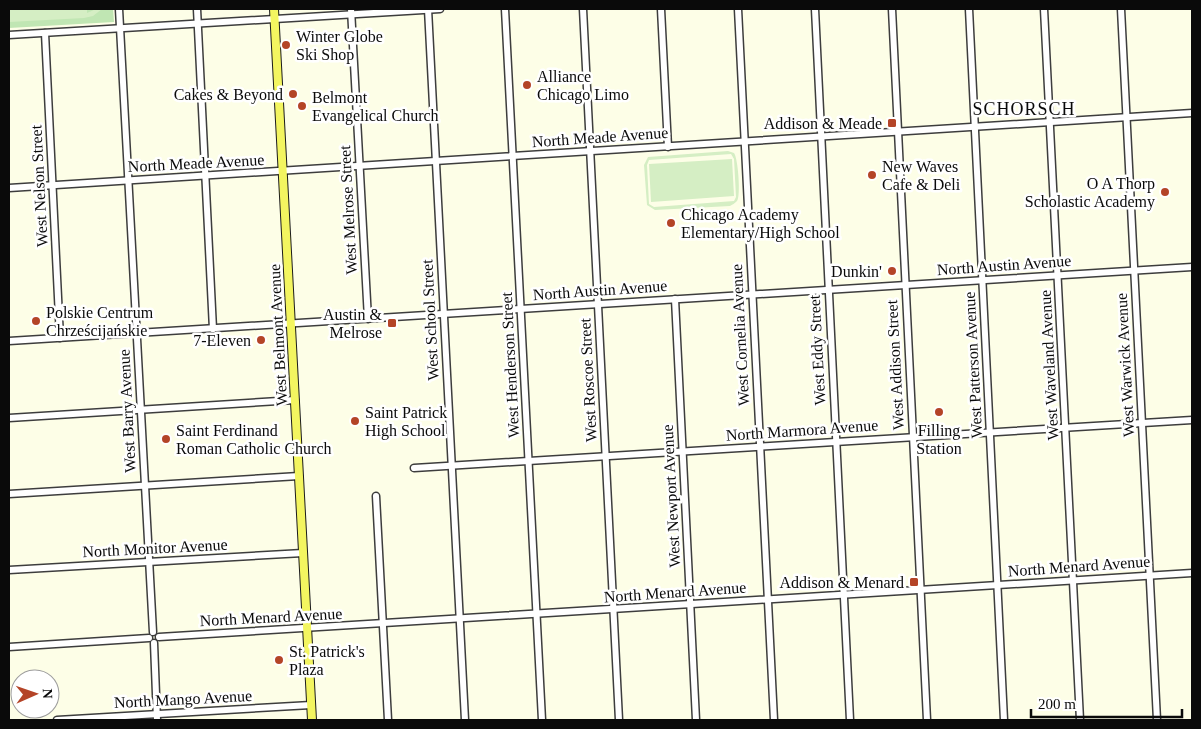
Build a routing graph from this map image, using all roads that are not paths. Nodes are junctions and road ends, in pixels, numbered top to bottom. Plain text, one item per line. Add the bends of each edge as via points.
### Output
1 (120, 9) edge
2 (197, 9) edge
3 (274, 9) edge
4 (428, 9) edge
5 (440, 9) edge
6 (505, 9) edge
7 (583, 9) edge
8 (661, 9) edge
9 (738, 9) edge
10 (814, 9) edge
11 (892, 9) edge
12 (969, 9) edge
13 (1044, 9) edge
14 (1121, 9) edge
15 (351, 12) edge
16 (274, 20) junction
17 (198, 24) junction
18 (120, 29) junction
19 (45, 33) junction
20 (9, 35) edge
21 (1192, 113) edge
22 (1126, 117) junction
23 (1050, 122) junction
24 (975, 127) junction
25 (898, 132) junction
26 (821, 137) junction
27 (745, 142) junction
28 (668, 147) junction
29 (590, 152) junction
30 (513, 157) junction
31 (436, 162) junction
32 (360, 167) junction
33 (283, 172) junction
34 (206, 177) junction
35 (129, 181) junction
36 (52, 186) junction
37 (9, 188) edge
38 (1192, 266) edge
39 (1134, 270) junction
40 (1058, 275) junction
41 (982, 280) junction
42 (905, 284) junction
43 (828, 290) junction
44 (752, 294) junction
45 (675, 299) junction
46 (598, 304) junction
47 (521, 309) junction
48 (444, 314) junction
49 (368, 319) junction
50 (291, 324) junction
51 (213, 329) junction
52 (137, 333) junction
53 (60, 338) junction
54 (9, 341) edge
55 (295, 400) junction
56 (141, 410) junction
57 (9, 418) edge
58 (1192, 420) edge
59 (1142, 423) junction
60 (1066, 428) junction
61 (990, 432) junction
62 (912, 437) junction
63 (836, 442) junction
64 (760, 447) junction
65 (682, 451) junction
66 (606, 456) junction
67 (529, 461) junction
68 (452, 466) junction
69 (414, 468) dead end
70 (299, 476) junction
71 (145, 486) junction
72 (9, 494) edge
73 (376, 496) dead end
74 (303, 553) junction
75 (149, 562) junction
76 (9, 570) edge
77 (1192, 573) edge
78 (1150, 576) junction
79 (1073, 580) junction
80 (997, 585) junction
81 (920, 590) junction
82 (843, 595) junction
83 (768, 600) junction
84 (690, 605) junction
85 (614, 610) junction
86 (536, 614) junction
87 (460, 619) junction
88 (382, 624) junction
89 (307, 629) junction
90 (152, 638) junction
91 (9, 647) edge
92 (311, 705) junction
93 (157, 717) edge
94 (57, 720) edge
95 (312, 720) edge
96 (388, 720) edge
97 (465, 720) edge
98 (542, 720) edge
99 (619, 720) edge
100 (696, 720) edge
101 (774, 720) edge
102 (850, 720) edge
103 (927, 720) edge
104 (1004, 720) edge
105 (1080, 720) edge
106 (1157, 720) edge

1 - 18 street, West Barry Avenue
2 - 17 street
3 - 16 main road, West Belmont Avenue
4 - 5 street
4 - 15 street
4 - 31 street, West School Street
6 - 30 street, West Henderson Street
7 - 29 street, West Roscoe Street
8 - 28 street
9 - 27 street, West Cornelia Avenue
10 - 26 street, West Eddy Street
11 - 25 street, West Addison Street
12 - 24 street, West Patterson Avenue
13 - 23 street, West Waveland Avenue
14 - 22 street, West Warwick Avenue
15 - 16 street
15 - 32 street, West Melrose Street
16 - 17 street
16 - 33 main road, West Belmont Avenue
17 - 18 street
17 - 34 street
18 - 19 street
18 - 35 street, West Barry Avenue
19 - 20 street
19 - 36 street, West Nelson Street
21 - 22 street, North Meade Avenue
22 - 23 street, North Meade Avenue
22 - 39 street, West Warwick Avenue
23 - 24 street, North Meade Avenue
23 - 40 street, West Waveland Avenue
24 - 25 street, North Meade Avenue
24 - 41 street, West Patterson Avenue
25 - 26 street, North Meade Avenue
25 - 42 street, West Addison Street
26 - 27 street, North Meade Avenue
26 - 43 street, West Eddy Street
27 - 28 street, North Meade Avenue
27 - 44 street, West Cornelia Avenue
28 - 29 street, North Meade Avenue
29 - 30 street, North Meade Avenue
29 - 46 street, West Roscoe Street
30 - 31 street, North Meade Avenue
30 - 47 street, West Henderson Street
31 - 32 street, North Meade Avenue
31 - 48 street, West School Street
32 - 33 street, North Meade Avenue
32 - 49 street, West Melrose Street
33 - 34 street, North Meade Avenue
33 - 50 main road, West Belmont Avenue
34 - 35 street, North Meade Avenue
34 - 51 street
35 - 36 street, North Meade Avenue
35 - 52 street, West Barry Avenue
36 - 37 street, North Meade Avenue
36 - 53 street, West Nelson Street
38 - 39 street, North Austin Avenue
39 - 40 street, North Austin Avenue
39 - 59 street, West Warwick Avenue
40 - 41 street, North Austin Avenue
40 - 60 street, West Waveland Avenue
41 - 42 street, North Austin Avenue
41 - 61 street, West Patterson Avenue
42 - 43 street, North Austin Avenue
42 - 62 street, West Addison Street
43 - 44 street, North Austin Avenue
43 - 63 street, West Eddy Street
44 - 45 street, North Austin Avenue
44 - 64 street, West Cornelia Avenue
45 - 46 street, North Austin Avenue
45 - 65 street, West Newport Avenue
46 - 47 street, North Austin Avenue
46 - 66 street, West Roscoe Street
47 - 48 street, North Austin Avenue
47 - 67 street, West Henderson Street
48 - 49 street, North Austin Avenue
48 - 68 street, West School Street
49 - 50 street, North Austin Avenue
50 - 51 street, North Austin Avenue
50 - 55 main road, West Belmont Avenue
51 - 52 street, North Austin Avenue
52 - 53 street, North Austin Avenue
52 - 56 street, West Barry Avenue
53 - 54 street, North Austin Avenue
55 - 56 street
55 - 70 main road, West Belmont Avenue
56 - 57 street
56 - 71 street, West Barry Avenue
58 - 59 street, North Marmora Avenue
59 - 60 street, North Marmora Avenue
59 - 78 street, West Warwick Avenue
60 - 61 street, North Marmora Avenue
60 - 79 street, West Waveland Avenue
61 - 62 street, North Marmora Avenue
61 - 80 street, West Patterson Avenue
62 - 63 street, North Marmora Avenue
62 - 81 street, West Addison Street
63 - 64 street, North Marmora Avenue
63 - 82 street, West Eddy Street
64 - 65 street, North Marmora Avenue
64 - 83 street, West Cornelia Avenue
65 - 66 street, North Marmora Avenue
65 - 84 street, West Newport Avenue
66 - 67 street, North Marmora Avenue
66 - 85 street, West Roscoe Street
67 - 68 street, North Marmora Avenue
67 - 86 street, West Henderson Street
68 - 69 street, North Marmora Avenue
68 - 87 street, West School Street
70 - 71 street
70 - 74 main road, West Belmont Avenue
71 - 72 street
71 - 75 street, West Barry Avenue
73 - 88 street
74 - 75 street, North Monitor Avenue
74 - 89 main road, West Belmont Avenue
75 - 76 street, North Monitor Avenue
75 - 90 street, West Barry Avenue
77 - 78 street, North Menard Avenue
78 - 79 street, North Menard Avenue
78 - 106 street, West Warwick Avenue
79 - 80 street, North Menard Avenue
79 - 105 street, West Waveland Avenue
80 - 81 street, North Menard Avenue
80 - 104 street, West Patterson Avenue
81 - 82 street, North Menard Avenue
81 - 103 street, West Addison Street
82 - 83 street, North Menard Avenue
82 - 102 street, West Eddy Street
83 - 84 street, North Menard Avenue
83 - 101 street, West Cornelia Avenue
84 - 85 street, North Menard Avenue
84 - 100 street, West Newport Avenue
85 - 86 street, North Menard Avenue
85 - 99 street, West Roscoe Street
86 - 87 street, North Menard Avenue
86 - 98 street, West Henderson Street
87 - 88 street, North Menard Avenue
87 - 97 street, West School Street
88 - 89 street, North Menard Avenue
88 - 96 street
89 - 90 street, North Menard Avenue
89 - 92 main road, West Belmont Avenue
90 - 91 street
90 - 93 street, West Barry Avenue
92 - 93 street, North Mango Avenue
92 - 95 main road, West Belmont Avenue
93 - 94 street, North Mango Avenue

